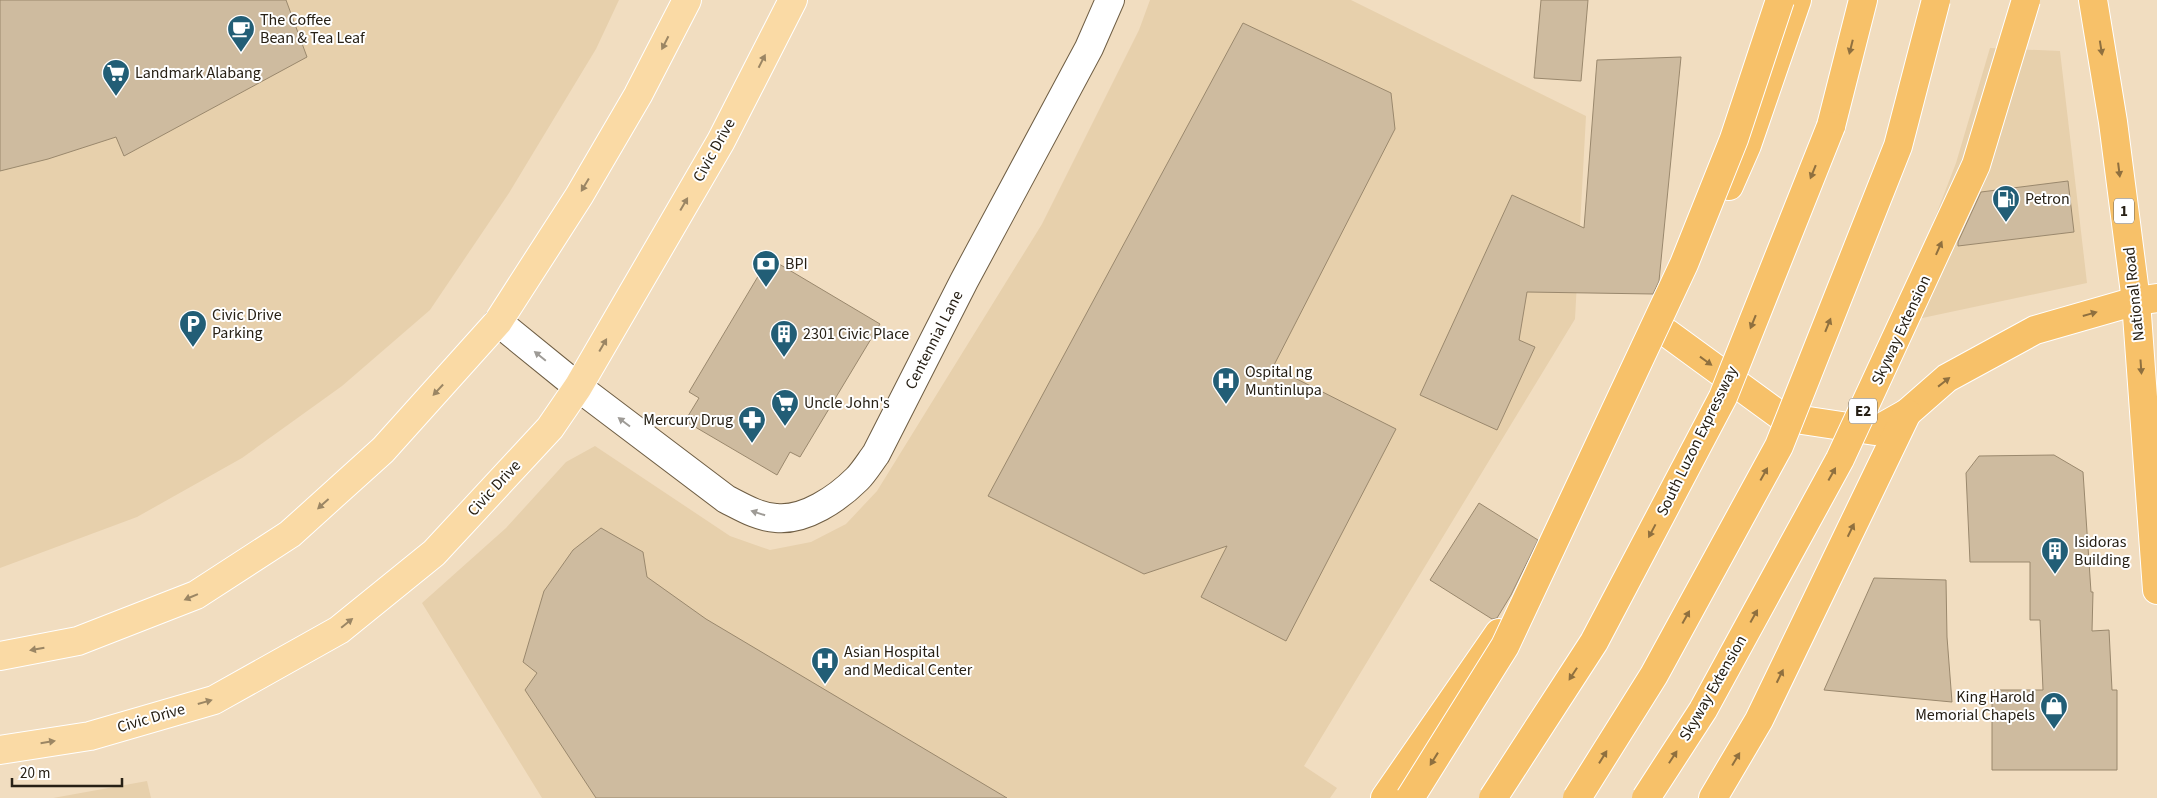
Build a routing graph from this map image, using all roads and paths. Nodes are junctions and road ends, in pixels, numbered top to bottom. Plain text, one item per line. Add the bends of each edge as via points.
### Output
1 (686, 0) edge
2 (793, 0) edge
3 (1110, 0) edge
4 (1780, 0) edge
5 (1797, 0) edge
6 (1863, 0) edge
7 (1936, 0) edge
8 (2026, 0) edge
9 (2093, 0) edge
10 (2146, 299) edge
11 (498, 322) junction
12 (1667, 333) junction
13 (578, 387) junction
14 (1907, 413) junction
15 (2157, 590) edge
16 (0, 656) edge
17 (0, 750) edge
18 (1385, 798) edge
19 (1410, 798) edge
20 (1493, 798) edge
21 (1577, 798) edge
22 (1646, 798) edge
23 (1713, 798) edge

1 -> 11 main road via 638,95 579,196
13 -> 2 main road, Civic Drive via 721,140
3 -> 13 street, Centennial Lane via 1089,48 876,454 858,478 831,499 805,513 777,518 746,510 726,499
4 -> 19 highway, bridge via 1734,140 1684,264 1506,646
5 - 12 highway via 1746,145
6 -> 20 highway, South Luzon Expressway, bridge via 1831,126 1723,397 1594,642
21 -> 7 highway, bridge via 1654,675 1779,446 1898,146
22 -> 8 highway, Skyway Extension / E2, bridge via 1703,710 1840,459 1976,165
9 -> 10 highway, National Road / 1
14 -> 10 highway via 1947,378 2035,330
10 -> 15 highway, National Road / 1
13 -> 11 street, Centennial Lane
11 -> 16 main road via 383,450 290,534 196,595 78,641
12 -> 14 highway via 1782,417 1875,430
12 - 18 highway via 1529,589
17 -> 13 main road, Civic Drive via 90,736 214,700 339,630 434,553 550,428
23 -> 14 highway via 1759,720

